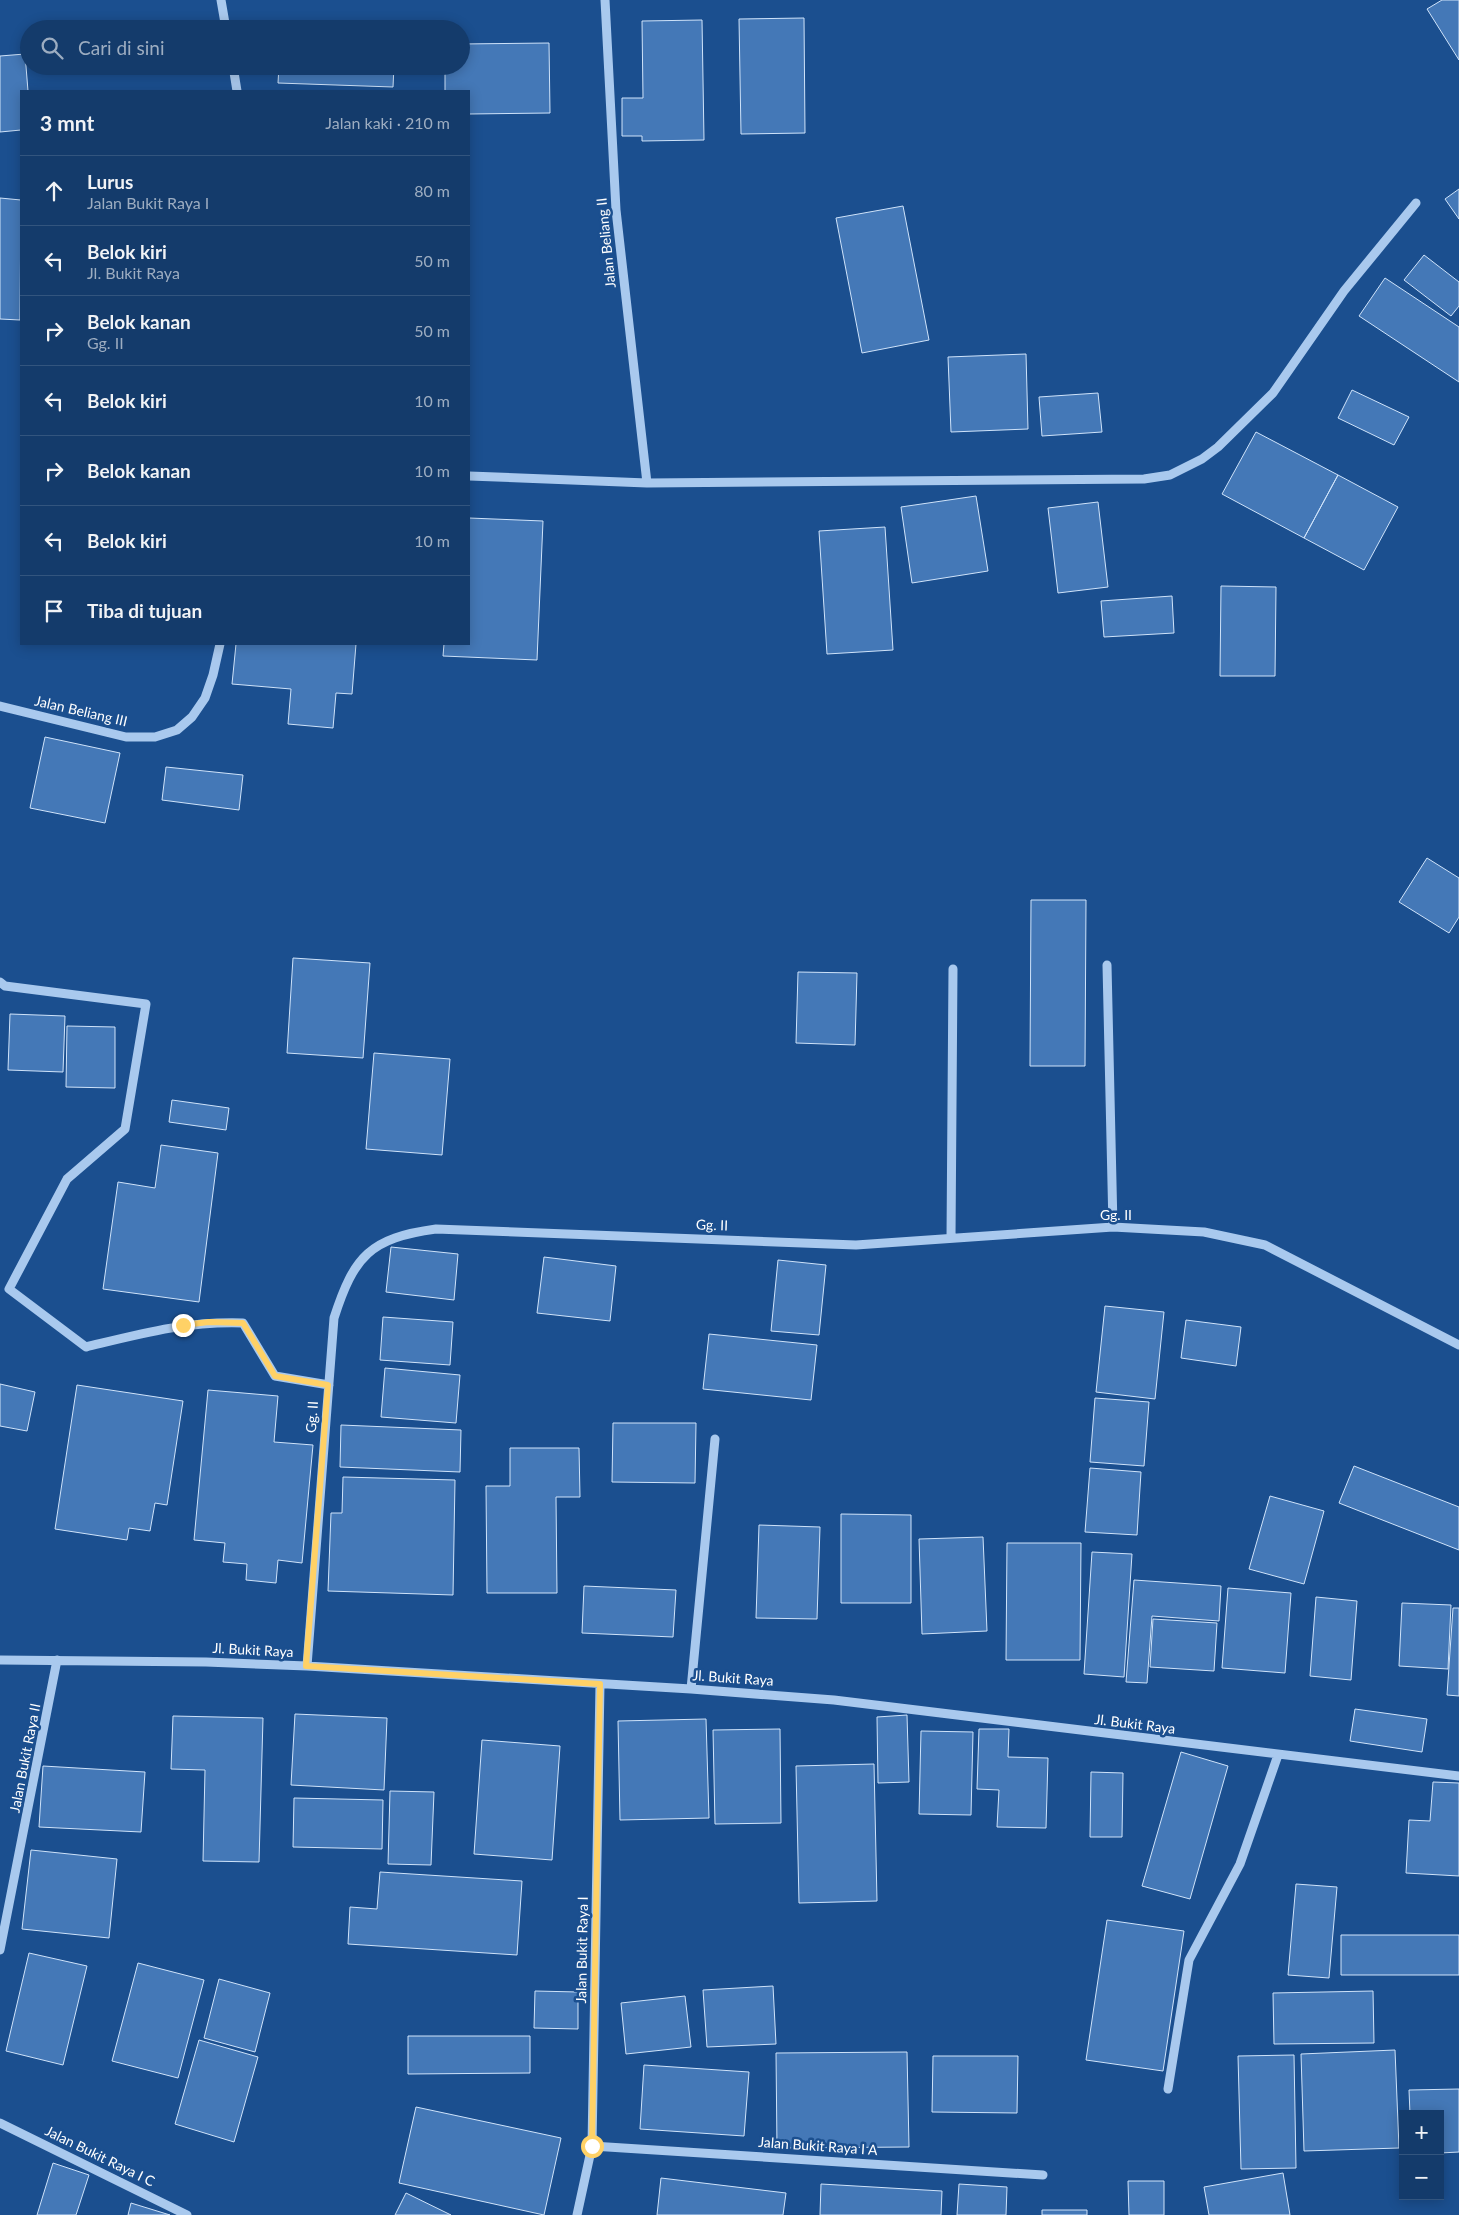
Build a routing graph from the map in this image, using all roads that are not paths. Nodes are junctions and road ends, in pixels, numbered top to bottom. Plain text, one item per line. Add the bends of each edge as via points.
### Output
1 (221, 0) edge
2 (605, 0) edge
3 (224, 20) edge
4 (234, 75) edge
5 (237, 90) edge
6 (1416, 202) dead end
7 (470, 476) edge
8 (647, 483) junction
9 (220, 645) edge
10 (0, 706) edge
11 (1107, 964) dead end
12 (953, 968) dead end
13 (0, 982) edge
14 (1113, 1227) junction
15 (951, 1238) junction
16 (1459, 1345) edge
17 (328, 1385) junction
18 (716, 1439) dead end
19 (0, 1660) edge
20 (58, 1660) junction
21 (306, 1666) junction
22 (600, 1684) junction
23 (691, 1689) junction
24 (1278, 1755) junction
25 (1459, 1776) edge
26 (0, 1950) edge
27 (1168, 2089) dead end
28 (0, 2123) edge
29 (592, 2146) junction
30 (1043, 2175) dead end
31 (187, 2215) edge
32 (578, 2215) edge

1 - 3 street
2 - 8 street, Jalan Beliang II via 616,210
4 - 5 street
6 - 8 street via 1344,291 1273,393 1218,447 1194,464 1170,475 1144,479
7 - 8 street
9 - 10 street, Jalan Beliang III via 205,698 192,717 177,730 155,737 126,737
11 - 14 street
12 - 15 street
13 - 17 street via 5,986 146,1004 125,1129 67,1179 10,1289 86,1347 174,1326 243,1323 275,1376
14 - 15 street, Gg. II
14 - 16 street, Gg. II via 1204,1232 1265,1245
15 - 17 street, Gg. II via 856,1245 436,1229 412,1232 368,1251 353,1268 334,1318
17 - 21 street, Gg. II
18 - 23 street
19 - 20 street, Jl. Bukit Raya
20 - 21 street, Jl. Bukit Raya
20 - 26 street, Jalan Bukit Raya II
21 - 22 street, Jl. Bukit Raya
22 - 23 street, Jl. Bukit Raya
22 - 29 street, Jalan Bukit Raya I
23 - 24 street, Jl. Bukit Raya via 834,1700
24 - 25 street, Jl. Bukit Raya
24 - 27 street via 1240,1864 1189,1960
28 - 31 street, Jalan Bukit Raya I C
29 - 30 street, Jalan Bukit Raya I A
29 - 32 street, Jalan Bukit Raya I

